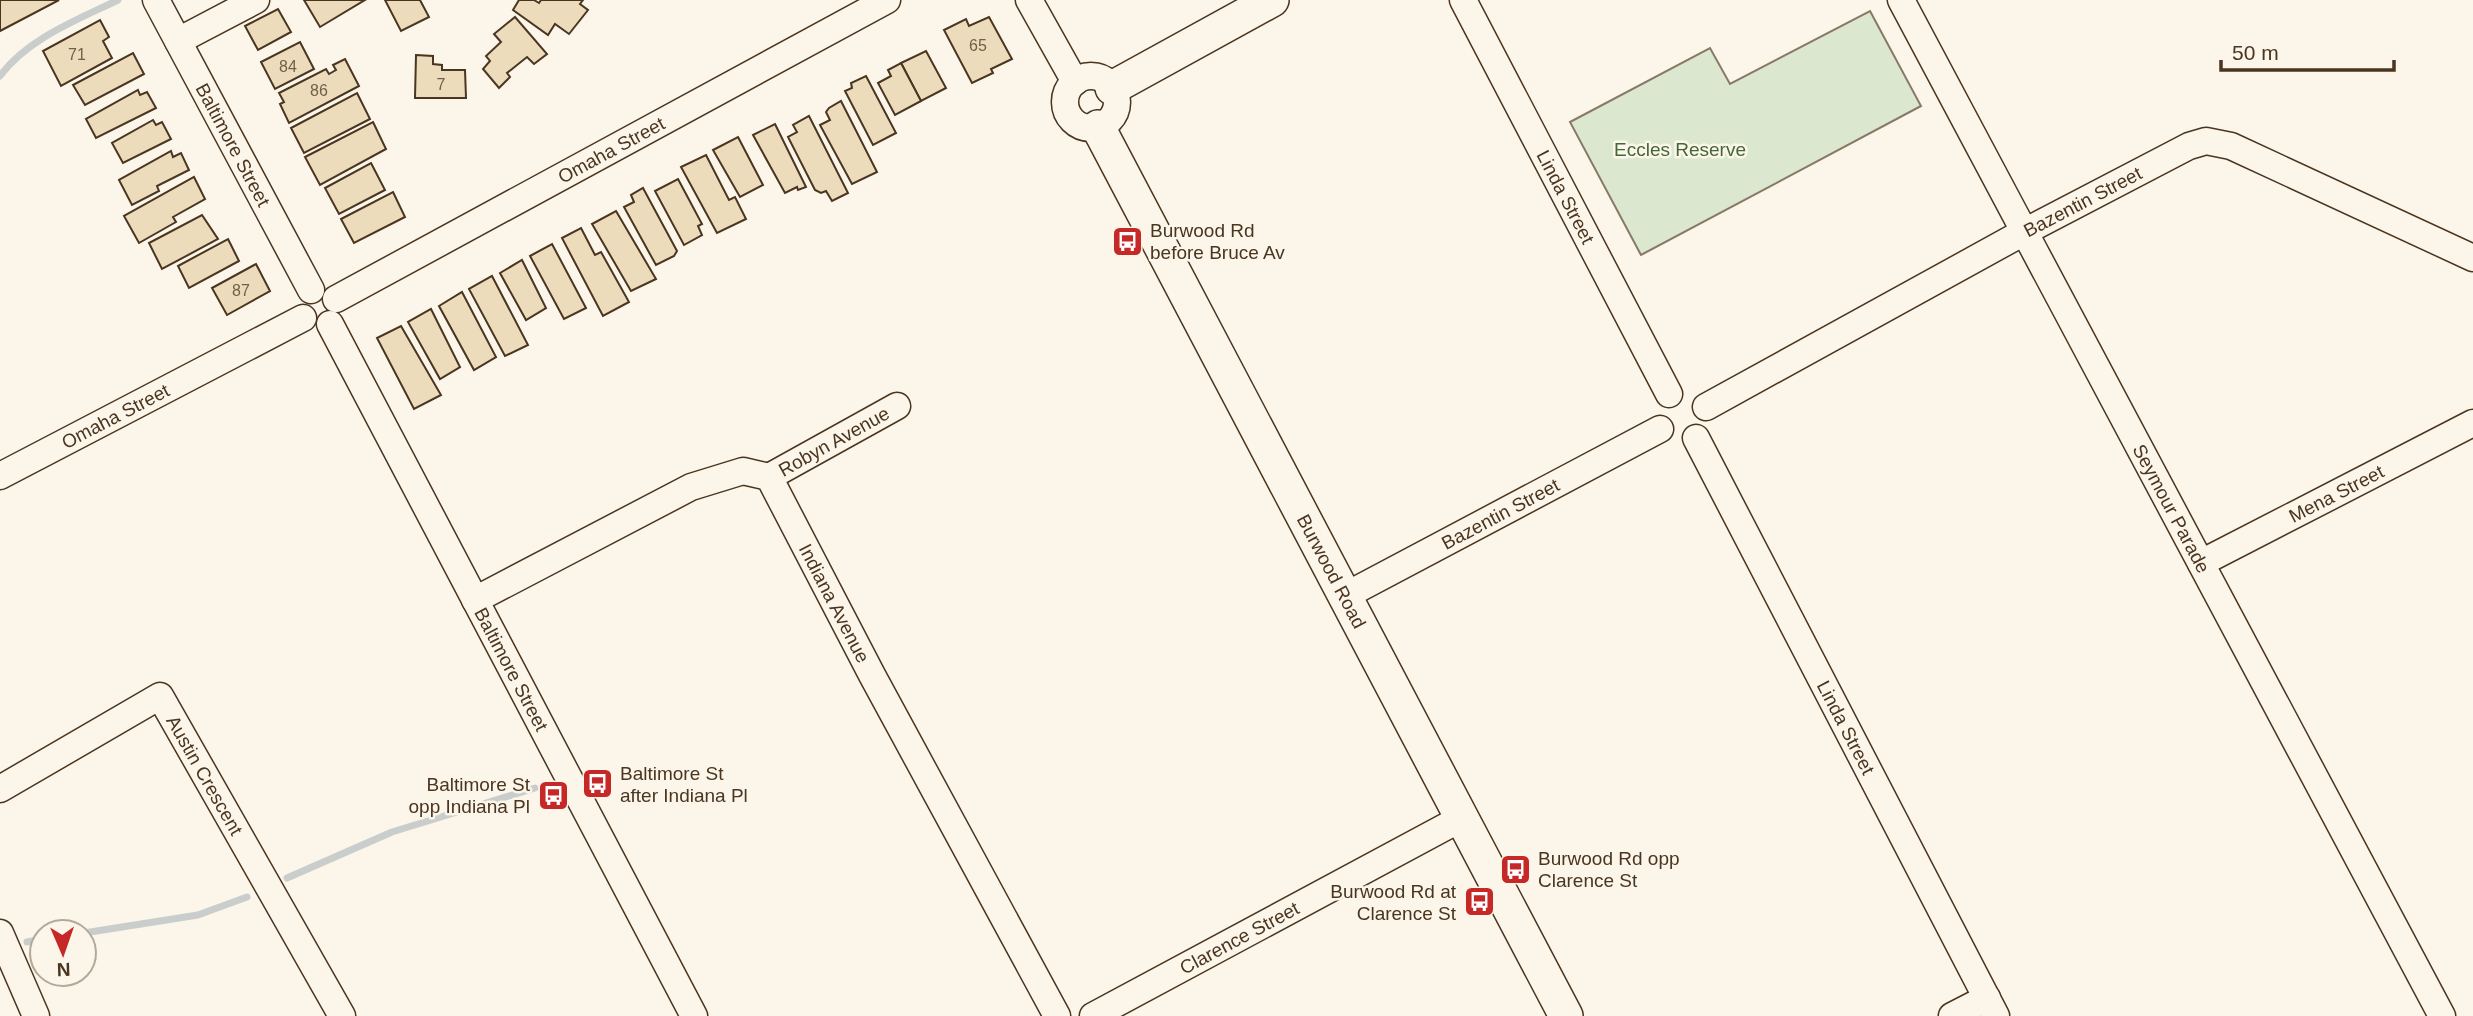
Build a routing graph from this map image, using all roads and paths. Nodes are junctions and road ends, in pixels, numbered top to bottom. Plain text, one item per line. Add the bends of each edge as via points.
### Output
1 (156, 0) edge
2 (256, 0) edge
3 (887, 0) edge
4 (1029, 0) edge
5 (1272, 0) edge
6 (1463, 0) edge
7 (1901, 0) edge
8 (178, 41) junction
9 (1075, 82) junction
10 (1112, 88) junction
11 (1098, 127) junction
12 (2024, 232) junction
13 (2473, 258) edge
14 (311, 290) junction
15 (333, 311) junction
16 (303, 318) junction
17 (1669, 394) junction
18 (897, 406) dead end
19 (1706, 407) junction
20 (2473, 423) edge
21 (1660, 429) junction
22 (1696, 438) junction
23 (0, 477) edge
24 (769, 477) junction
25 (2202, 563) junction
26 (1343, 597) junction
27 (475, 600) junction
28 (0, 789) edge
29 (1460, 819) junction
30 (0, 933) edge
31 (1992, 1007) edge
32 (36, 1016) edge
33 (341, 1016) edge
34 (694, 1016) edge
35 (1057, 1016) edge
36 (1093, 1016) edge
37 (1566, 1016) edge
38 (1952, 1016) edge
39 (2442, 1016) edge

1 - 8 street, Baltimore Street
2 - 8 street
3 - 15 street, Omaha Street
4 - 9 street
5 - 10 main road
6 - 17 street, Linda Street
7 - 12 street, Seymour Parade
8 - 14 street, Baltimore Street
9 - 10 street via 1096,77
9 - 11 street via 1065,100 1068,115 1081,127
10 - 11 street via 1116,110
11 - 26 main road, Burwood Road
12 - 13 street, Bazentin Street via 2189,146 2218,142
12 - 19 street, Bazentin Street
12 - 25 street, Seymour Parade
14 - 15 street via 323,288
14 - 16 street via 302,299
15 - 16 street via 318,327
15 - 27 street, Baltimore Street
16 - 23 street, Omaha Street
17 - 19 street via 1692,393
17 - 21 street via 1658,406
18 - 24 street, Robyn Avenue
19 - 22 street via 1707,424
20 - 25 street, Mena Street
21 - 22 street via 1680,443
21 - 26 street, Bazentin Street
22 - 31 street, Linda Street
24 - 27 street via 743,471 691,487
24 - 35 street, Indiana Avenue
25 - 39 street, Seymour Parade
26 - 29 main road, Burwood Road
27 - 34 street, Baltimore Street
28 - 33 street, Austin Crescent via 160,696
29 - 36 street, Clarence Street
29 - 37 main road, Burwood Road
30 - 32 street
31 - 38 street

